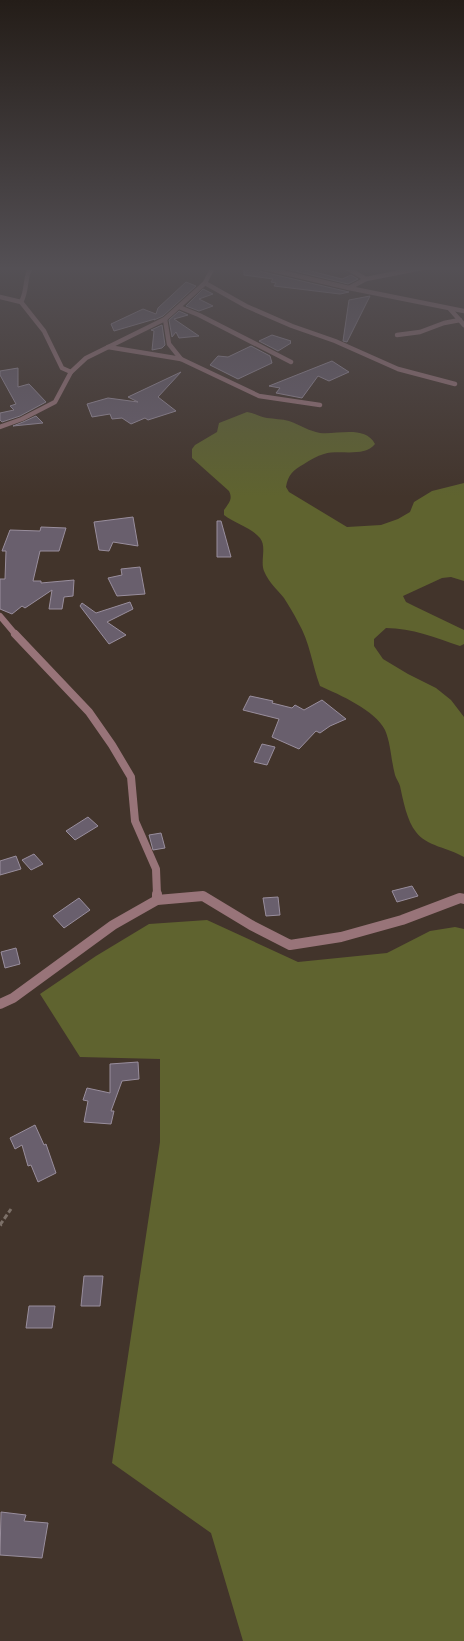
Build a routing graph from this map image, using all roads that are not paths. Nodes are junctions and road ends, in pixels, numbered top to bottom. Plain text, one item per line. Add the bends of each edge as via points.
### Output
1 (50, 344) edge
2 (113, 344) edge
3 (169, 344) edge
4 (255, 344) edge
5 (341, 344) edge
6 (108, 346) junction
7 (181, 359) junction
8 (291, 362) dead end
9 (72, 372) junction
10 (455, 384) dead end
11 (320, 405) dead end
12 (0, 426) edge
13 (0, 616) edge
14 (464, 899) edge
15 (157, 900) junction
16 (0, 1004) edge

1 - 9 street via 62,368
2 - 6 street
3 - 7 street
4 - 8 street
5 - 10 street via 398,368
6 - 7 street
6 - 9 street via 86,358
7 - 11 street via 259,396
9 - 12 street via 55,402 22,419
13 - 15 street via 20,641 89,712 131,777 135,821 156,869
14 - 15 street via 460,898 402,920 341,937 290,945 203,896
15 - 16 street via 113,925 13,998

